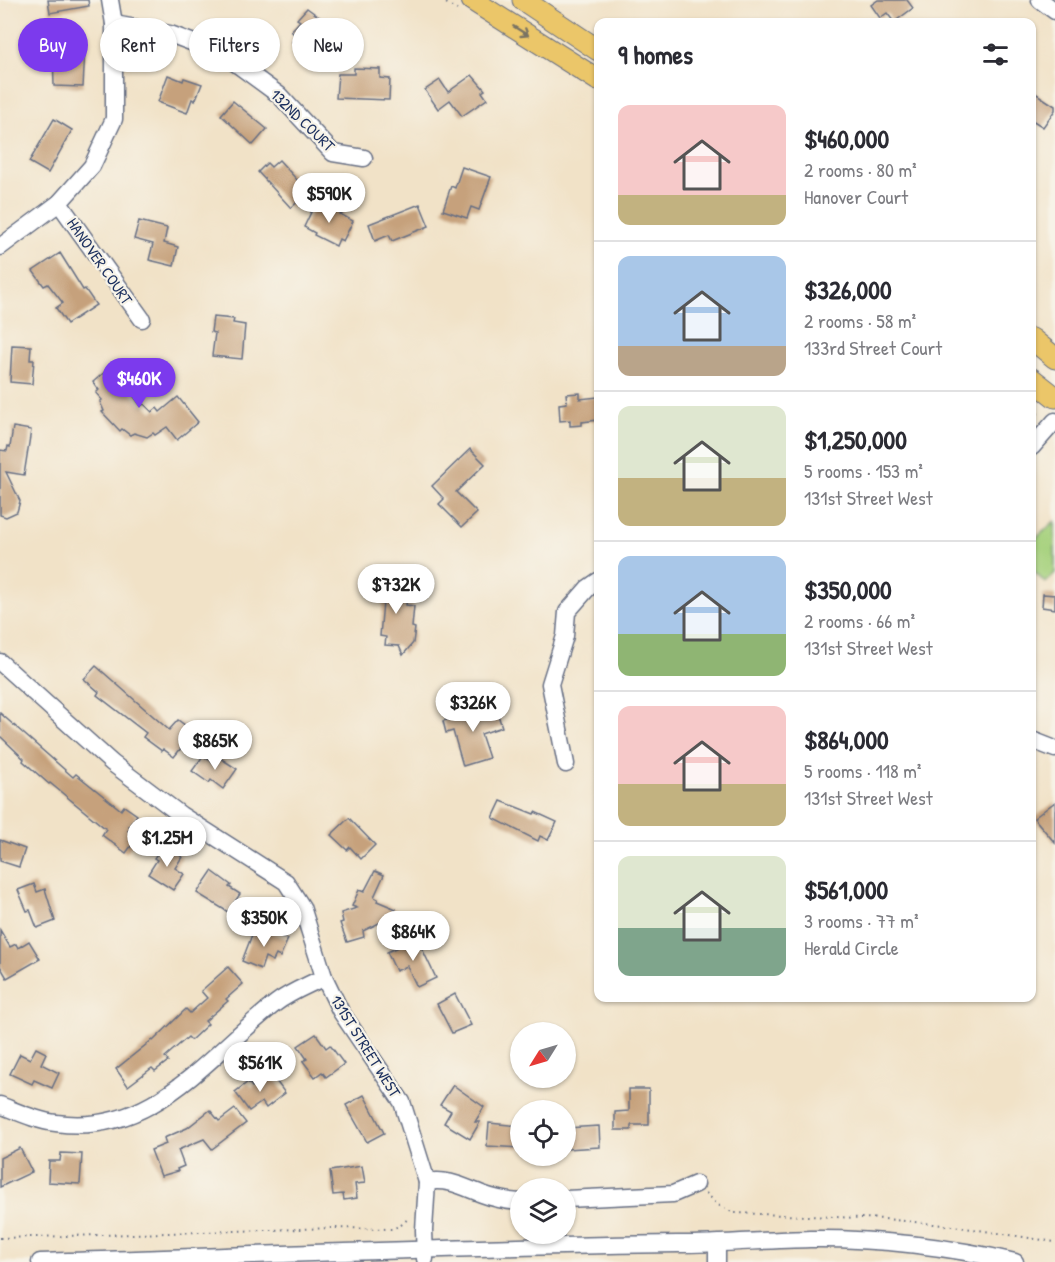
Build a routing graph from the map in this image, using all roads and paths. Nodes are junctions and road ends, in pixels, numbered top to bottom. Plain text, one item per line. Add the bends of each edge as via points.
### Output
1 (110, 0) edge
2 (472, 0) edge
3 (523, 0) edge
4 (1040, 0) edge
5 (1055, 11) edge
6 (113, 18) edge
7 (177, 37) edge
8 (594, 47) edge
9 (114, 72) edge
10 (594, 77) edge
11 (364, 158) dead end
12 (59, 203) junction
13 (0, 246) edge
14 (141, 319) dead end
15 (1036, 342) edge
16 (1055, 358) edge
17 (1036, 382) edge
18 (1055, 397) edge
19 (1055, 421) edge
20 (1036, 442) edge
21 (594, 584) edge
22 (0, 662) edge
23 (1036, 742) edge
24 (1055, 749) edge
25 (566, 764) dead end
26 (324, 977) junction
27 (0, 1105) edge
28 (427, 1182) junction
29 (696, 1184) joint
30 (576, 1199) edge
31 (510, 1201) edge
32 (424, 1205) junction
33 (0, 1238) edge
34 (1055, 1242) edge
35 (717, 1244) junction
36 (425, 1256) edge
37 (40, 1262) edge
38 (717, 1262) edge
39 (1015, 1262) edge

1 - 6 street
2 -> 10 main road
3 - 8 main road
4 - 5 street
7 - 11 street, 132ND COURT via 223,54 279,95 333,153
9 - 12 street via 114,119 92,166
12 - 13 street
12 - 14 street, HANOVER COURT
15 - 16 main road
17 - 18 main road
19 - 20 street
21 - 25 street via 567,612 565,636 550,684
22 - 26 street, 131ST STREET WEST via 112,763 181,815 286,882 302,907
23 - 24 street
26 - 27 street via 278,1001 173,1093 128,1117 91,1125 56,1123
26 - 28 street, 131ST STREET WEST via 341,1012 402,1102
28 - 31 street via 457,1183
28 - 32 street, 131ST STREET WEST
29 - 30 street via 673,1194
29 - 34 path via 734,1213 885,1219
32 - 33 path via 392,1229
32 - 36 street, 131ST STREET WEST
35 - 36 street via 618,1245
35 - 38 street
35 - 39 street via 812,1239 910,1244
36 - 37 street

